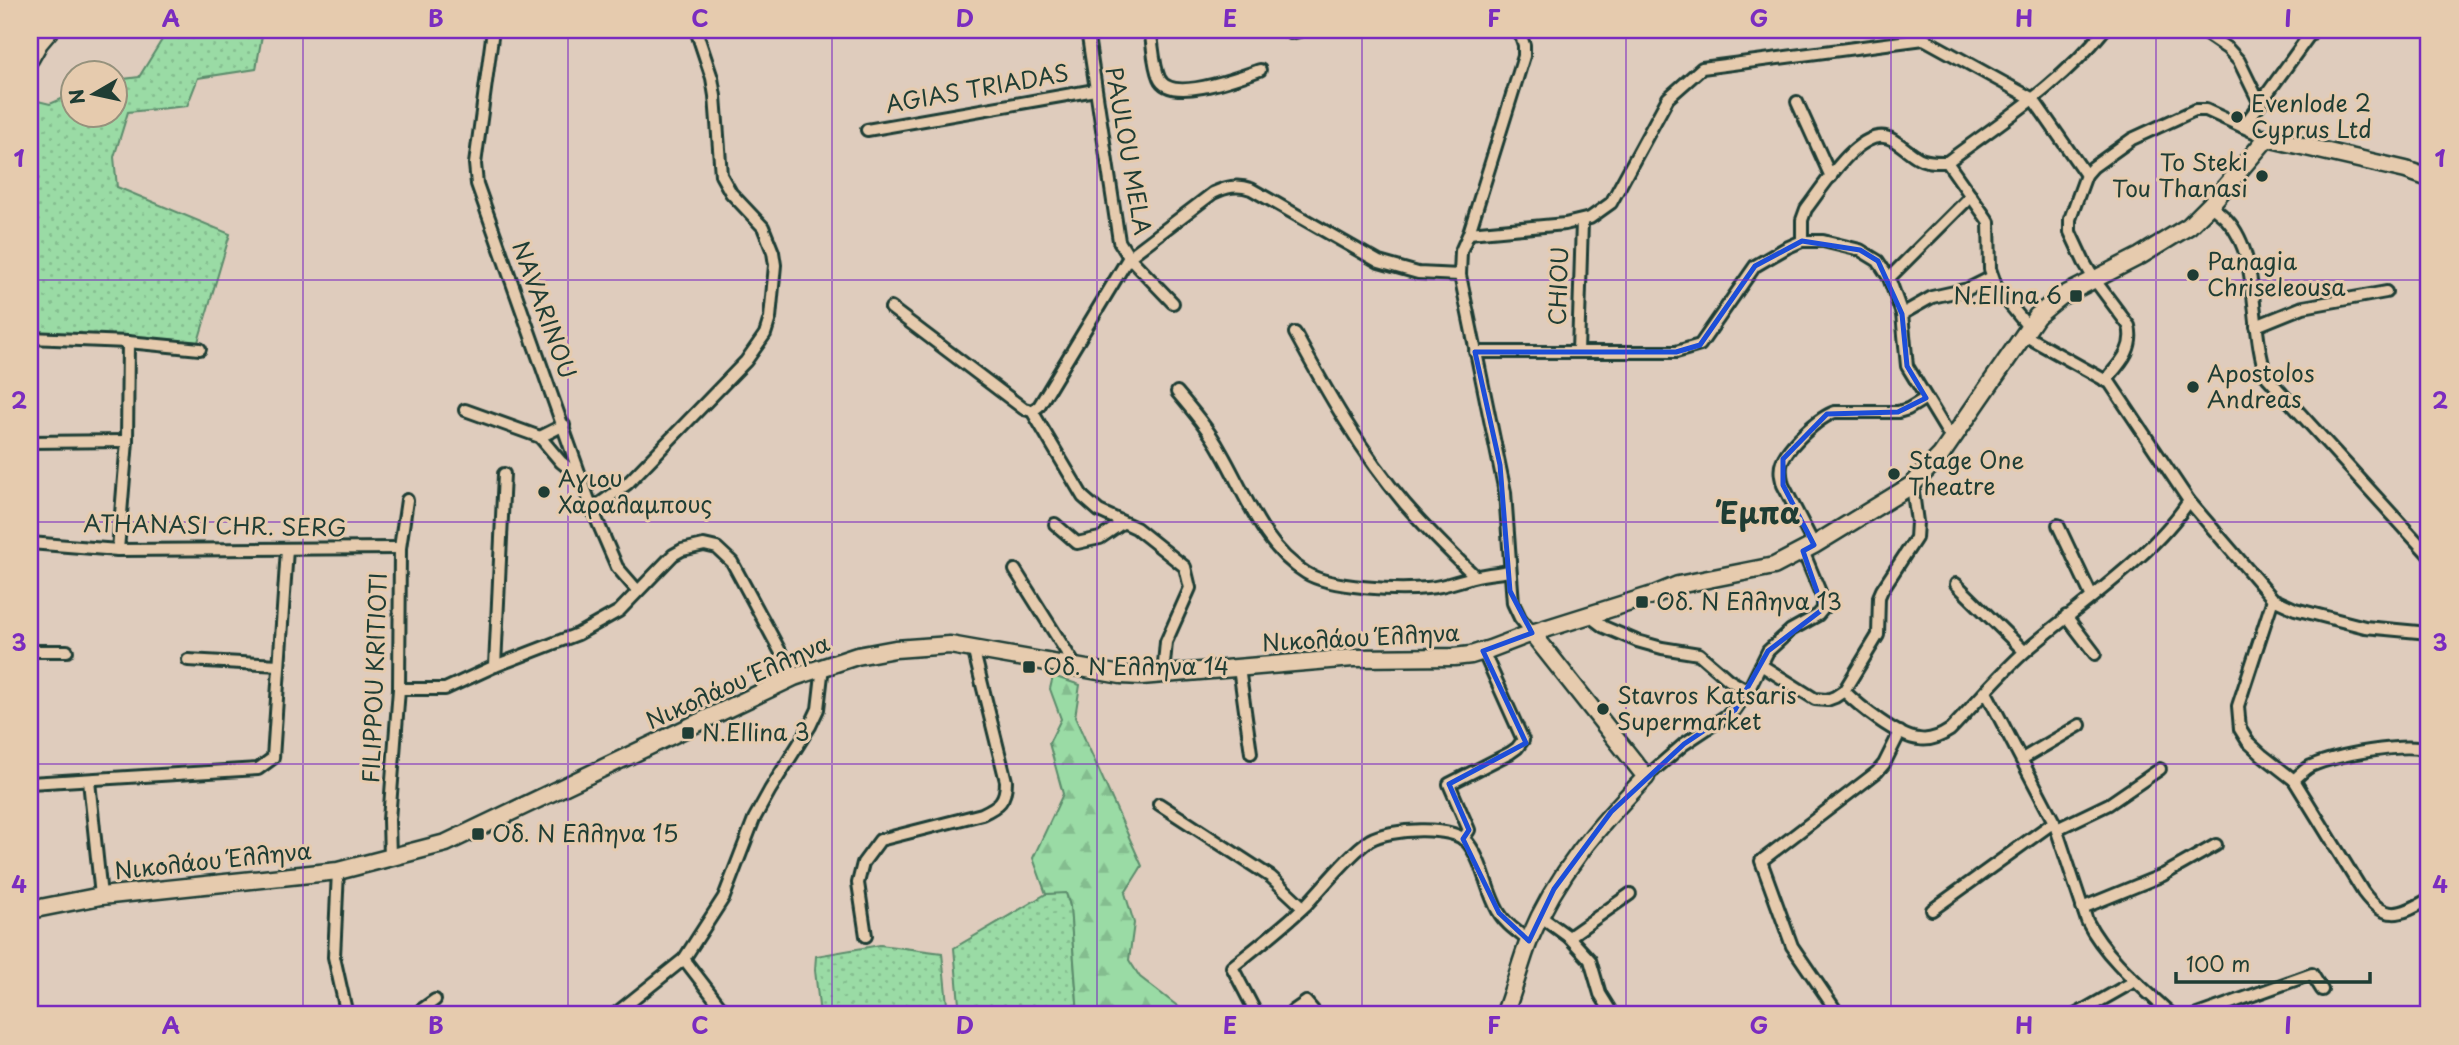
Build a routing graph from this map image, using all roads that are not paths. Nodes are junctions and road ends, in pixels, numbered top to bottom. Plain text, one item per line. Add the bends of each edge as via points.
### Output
1 (50, 30) edge
2 (493, 30) edge
3 (696, 30) edge
4 (1087, 30) edge
5 (1150, 30) edge
6 (1285, 30) edge
7 (1303, 30) edge
8 (1519, 30) edge
9 (2104, 30) edge
10 (2200, 30) edge
11 (2313, 30) edge
12 (1922, 34) edge
13 (34, 39) edge
14 (30, 59) edge
15 (1260, 70) dead end
16 (1095, 90) junction
17 (2033, 99) junction
18 (1797, 102) dead end
19 (2260, 104) junction
20 (2243, 127) junction
21 (867, 130) dead end
22 (2267, 138) junction
23 (1947, 162) junction
24 (2086, 175) junction
25 (1831, 177) junction
26 (2429, 178) edge
27 (1971, 195) junction
28 (2210, 205) junction
29 (1583, 222) junction
30 (1469, 233) junction
31 (1802, 241) junction
32 (1129, 257) junction
33 (1460, 275) junction
34 (1992, 276) junction
35 (1889, 278) junction
36 (2094, 279) junction
37 (2386, 292) dead end
38 (1173, 303) dead end
39 (891, 308) dead end
40 (1902, 314) junction
41 (2256, 326) junction
42 (2026, 332) junction
43 (1295, 333) dead end
44 (30, 338) edge
45 (128, 342) junction
46 (200, 349) dead end
47 (1475, 352) junction
48 (1578, 352) junction
49 (2105, 381) junction
50 (1177, 391) dead end
51 (1926, 398) junction
52 (465, 410) dead end
53 (1032, 411) junction
54 (564, 425) junction
55 (540, 437) junction
56 (1952, 440) junction
57 (127, 441) junction
58 (30, 442) edge
59 (503, 474) dead end
60 (582, 478) junction
61 (1912, 485) junction
62 (407, 500) dead end
63 (2189, 500) junction
64 (592, 509) junction
65 (1122, 523) junction
66 (1055, 524) dead end
67 (2058, 525) dead end
68 (30, 543) edge
69 (400, 548) junction
70 (1809, 548) junction
71 (288, 549) junction
72 (118, 550) junction
73 (2429, 555) edge
74 (1015, 569) dead end
75 (1510, 571) junction
76 (1475, 576) junction
77 (1956, 584) dead end
78 (637, 590) junction
79 (2091, 595) junction
80 (2273, 599) junction
81 (1588, 615) junction
82 (2066, 616) junction
83 (1532, 633) junction
84 (2429, 634) edge
85 (973, 648) junction
86 (30, 651) edge
87 (1483, 651) junction
88 (2025, 651) junction
89 (67, 652) dead end
90 (2095, 654) dead end
91 (188, 660) dead end
92 (279, 665) junction
93 (1761, 665) junction
94 (495, 666) junction
95 (823, 666) junction
96 (1076, 667) junction
97 (1240, 668) junction
98 (1163, 675) junction
99 (794, 677) junction
100 (400, 690) junction
101 (1748, 691) junction
102 (1843, 691) junction
103 (1986, 692) junction
104 (2080, 725) dead end
105 (1900, 732) junction
106 (2429, 750) edge
107 (1251, 753) dead end
108 (2022, 759) junction
109 (2160, 769) dead end
110 (1646, 777) junction
111 (2294, 780) junction
112 (89, 781) junction
113 (30, 783) edge
114 (1159, 804) dead end
115 (2055, 826) junction
116 (1463, 839) junction
117 (2216, 845) dead end
118 (390, 857) junction
119 (338, 871) junction
120 (1630, 894) dead end
121 (101, 896) junction
122 (2429, 899) edge
123 (1303, 907) junction
124 (2082, 908) junction
125 (30, 910) edge
126 (1932, 910) dead end
127 (1540, 916) junction
128 (866, 936) dead end
129 (1569, 937) junction
130 (1529, 941) junction
131 (684, 959) junction
132 (2135, 981) junction
133 (2322, 990) dead end
134 (435, 1000) dead end
135 (1293, 1011) dead end
136 (1508, 1014) edge
137 (347, 1015) edge
138 (414, 1015) edge
139 (614, 1015) edge
140 (727, 1015) edge
141 (1257, 1015) edge
142 (1317, 1015) edge
143 (1613, 1015) edge
144 (1839, 1015) edge
145 (2075, 1015) edge
146 (2172, 1015) edge
147 (2197, 1015) edge

1 - 13 street
2 - 54 street, NAVARINOU via 475,164 477,184
3 - 64 street via 713,87 721,175 731,193 763,227 773,252 770,318 765,334 746,360 627,484
4 - 16 street, PAULOU MELA
5 - 15 street via 1159,79 1175,90 1212,85
6 - 7 street
8 - 30 street via 1524,56
9 - 17 street
10 - 19 street via 2239,61
11 - 19 street
12 - 17 street
12 - 29 street via 1702,68 1668,98 1611,203
13 - 14 street
16 - 21 street, AGIAS TRIADAS
16 - 32 street, PAULOU MELA via 1116,230
17 - 23 street
17 - 24 street
18 - 25 street
19 - 20 street
20 - 22 street
20 - 24 street via 2206,110 2195,110 2132,139
22 - 26 street
22 - 28 street, Νικολάου Έλληνα
23 - 25 street via 1916,159 1883,137 1856,147
23 - 27 street
24 - 36 street via 2069,226
25 - 31 street via 1803,214
27 - 34 street via 1989,222
27 - 35 street
28 - 36 street, Νικολάου Έλληνα via 2189,226
28 - 41 street via 2228,221 2248,262
29 - 30 street
29 - 48 street, CHIOU
30 - 33 street via 1461,251
31 - 35 street via 1860,250 1878,261
31 - 48 street via 1755,266 1700,345 1676,352
32 - 33 street via 1213,193 1235,186 1251,189 1379,262 1418,273
32 - 38 street, PAULOU MELA
32 - 53 street
33 - 47 street
34 - 40 street via 1968,289 1932,297
34 - 42 street
35 - 40 street
36 - 42 street, Νικολάου Έλληνα via 2048,306
36 - 49 street via 2132,336 2126,355
37 - 41 street via 2303,307
39 - 53 street
40 - 51 street via 1907,366
41 - 73 street via 2267,377
42 - 49 street
42 - 56 street, Νικολάου Έλληνα
43 - 76 street via 1379,470 1405,504
44 - 45 street
45 - 46 street
45 - 57 street
47 - 48 street
47 - 75 street via 1505,492
49 - 63 street
50 - 76 street via 1220,450 1265,532 1307,574 1401,589 1439,587
51 - 56 street
51 - 70 street via 1898,412 1827,414 1783,459 1780,475
52 - 55 street
53 - 65 street via 1083,497
54 - 55 street
54 - 60 street, NAVARINOU
55 - 60 street
56 - 61 street, Νικολάου Έλληνα
57 - 58 street
57 - 72 street
59 - 94 street
60 - 64 street, NAVARINOU
61 - 70 street, Νικολάου Έλληνα
61 - 102 street via 1916,538 1882,590 1878,635
62 - 69 street, FILIPPOU KRITIOTI
63 - 79 street via 2147,550
63 - 80 street
64 - 78 street, NAVARINOU via 617,567
65 - 66 street via 1100,538 1077,543
65 - 98 street via 1136,528 1185,567 1189,578 1186,599 1166,642
67 - 79 street
68 - 72 street, ATHANASI CHR. SERG
69 - 71 street, ATHANASI CHR. SERG
69 - 100 street, FILIPPOU KRITIOTI
70 - 81 street, Νικολάου Έλληνα via 1767,568 1678,584
70 - 93 street via 1823,608 1779,639
71 - 72 street, ATHANASI CHR. SERG
71 - 92 street
74 - 96 street
75 - 76 street
75 - 83 street via 1513,603
77 - 88 street
78 - 94 street via 619,611 598,624
78 - 99 street via 682,550 704,545 717,548 732,562
79 - 82 street
80 - 84 street via 2352,624
80 - 111 street via 2237,718 2248,742
81 - 83 street, Νικολάου Έλληνα
81 - 101 street via 1637,641 1699,654
82 - 88 street
82 - 90 street
83 - 87 street, Νικολάου Έλληνα
83 - 110 street
85 - 95 street, Νικολάου Έλληνα via 924,646
85 - 96 street, Νικολάου Έλληνα
85 - 128 street via 1006,781 1003,801 982,814 880,840 863,863 858,883
86 - 89 street
87 - 97 street, Νικολάου Έλληνα via 1454,657 1353,658
87 - 116 street via 1523,740 1517,748 1449,784 1469,830
88 - 103 street
91 - 92 street
92 - 112 street via 273,758 258,769
93 - 101 street
93 - 102 street via 1815,699 1828,700
94 - 100 street via 445,689
95 - 99 street, Νικολάου Έλληνα
95 - 131 street via 818,709 810,726 754,819 723,897
96 - 98 street, Νικολάου Έλληνα via 1121,676
97 - 98 street, Νικολάου Έλληνα
97 - 107 street
99 - 118 street, Νικολάου Έλληνα via 446,843
100 - 118 street, FILIPPOU KRITIOTI
101 - 110 street via 1735,710 1684,744
102 - 105 street
103 - 105 street via 1942,735 1921,740
103 - 108 street
104 - 108 street
105 - 144 street via 1877,772 1761,861 1792,946
106 - 111 street via 2413,746 2373,751 2310,767
108 - 115 street
109 - 115 street via 2109,804
110 - 127 street via 1585,843
111 - 122 street via 2370,901 2384,912 2403,912
112 - 113 street
112 - 121 street
114 - 123 street via 1271,877
115 - 124 street
115 - 126 street
116 - 123 street via 1434,830 1373,838
116 - 130 street via 1499,913
117 - 124 street via 2163,875
118 - 119 street, Νικολάου Έλληνα
119 - 121 street, Νικολάου Έλληνα
119 - 137 street via 334,957
120 - 129 street
121 - 125 street, Νικολάου Έλληνα
123 - 141 street via 1232,967
124 - 132 street via 2094,934
127 - 129 street
127 - 130 street
129 - 143 street via 1590,960 1600,994
130 - 136 street
131 - 139 street
131 - 140 street
132 - 145 street
132 - 146 street
133 - 147 street via 2312,974
134 - 138 street
135 - 142 street via 1306,1002

